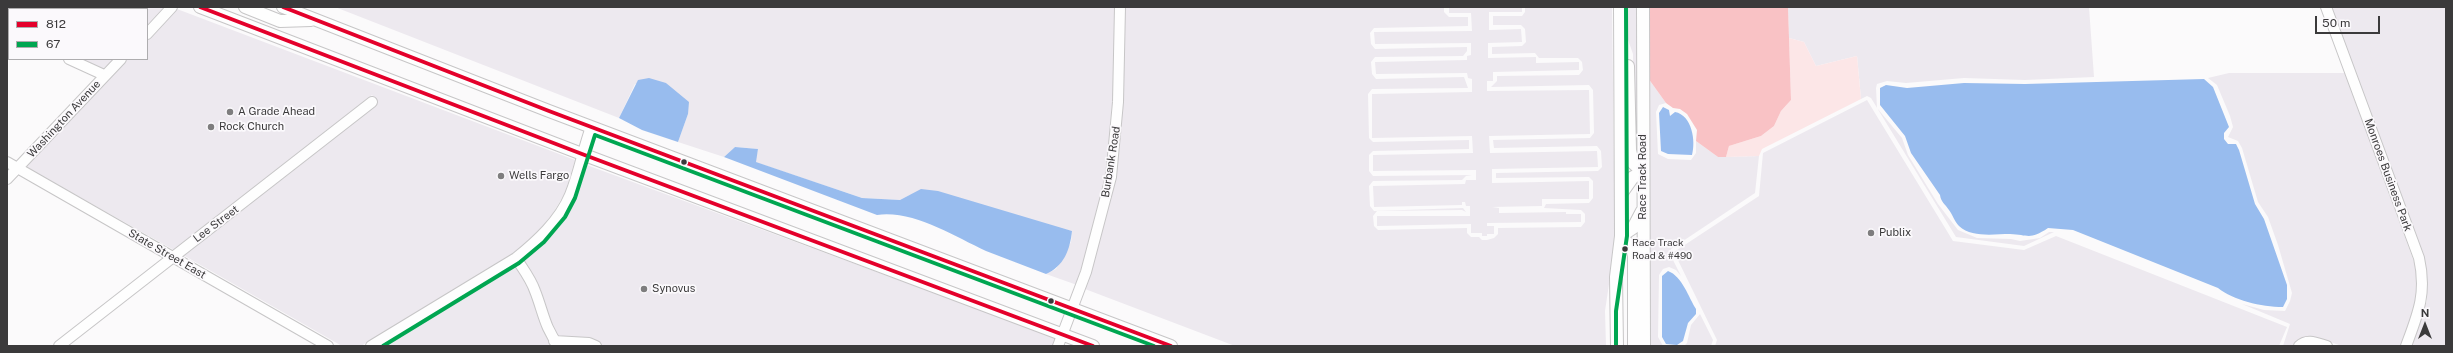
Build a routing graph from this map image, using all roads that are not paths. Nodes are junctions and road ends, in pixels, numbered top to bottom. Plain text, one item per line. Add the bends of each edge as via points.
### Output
1 (172, 7) edge
2 (200, 7) edge
3 (245, 7) edge
4 (258, 7) edge
5 (283, 7) edge
6 (1120, 7) edge
7 (1643, 7) edge
8 (2326, 7) edge
9 (1623, 9) edge
10 (319, 20) junction
11 (1620, 32) junction
12 (148, 33) edge
13 (71, 60) edge
14 (120, 60) edge
15 (104, 75) junction
16 (372, 102) dead end
17 (591, 127) junction
18 (582, 154) junction
19 (7, 162) edge
20 (18, 168) junction
21 (1643, 172) junction
22 (7, 179) edge
23 (1620, 195) junction
24 (1644, 208) junction
25 (1621, 236) junction
26 (172, 257) junction
27 (516, 258) junction
28 (1616, 277) junction
29 (1074, 309) junction
30 (1062, 334) junction
31 (557, 343) edge
32 (59, 346) edge
33 (328, 346) edge
34 (370, 346) edge
35 (596, 346) edge
36 (1058, 346) edge
37 (1093, 346) edge
38 (1170, 346) edge
39 (1610, 346) edge
40 (1617, 346) edge
41 (1624, 346) edge
42 (1634, 346) edge
43 (1644, 346) edge
44 (2299, 346) edge
45 (2327, 346) edge
46 (2406, 346) edge

1 - 12 street
2 - 18 main road
3 - 10 main road via 280,20
4 - 10 main road via 282,16
5 - 10 main road
6 - 29 street, Burbank Road via 1118,102 1111,177
7 - 21 main road, Race Track Road
8 - 46 street, Monroes Business Park via 2423,272 2422,299
9 - 11 main road, Race Track Road
10 - 17 main road
11 - 21 main road via 1628,54 1630,150 1633,163
11 - 23 main road, Race Track Road
13 - 15 street
14 - 15 street, Washington Avenue
15 - 20 street, Washington Avenue
16 - 26 street, Lee Street
17 - 18 street
17 - 29 main road
18 - 27 street via 569,196 534,244
18 - 30 main road
19 - 20 street, State Street East
20 - 22 street, Washington Avenue
20 - 26 street, State Street East
21 - 23 main road via 1633,177
21 - 24 main road, Race Track Road
23 - 25 main road, Race Track Road
24 - 25 main road via 1633,228
24 - 43 main road, Race Track Road
25 - 28 main road, Race Track Road
25 - 41 main road
25 - 42 main road via 1632,248 1634,256
26 - 32 street, Lee Street
26 - 33 street, State Street East
27 - 31 street via 527,274 546,326
27 - 34 street
28 - 39 main road via 1610,311
28 - 40 main road, Race Track Road
29 - 30 street, Burbank Road
29 - 38 main road
30 - 36 street, Burbank Road
30 - 37 main road
31 - 35 street via 589,343
44 - 45 street via 2302,342 2312,341

